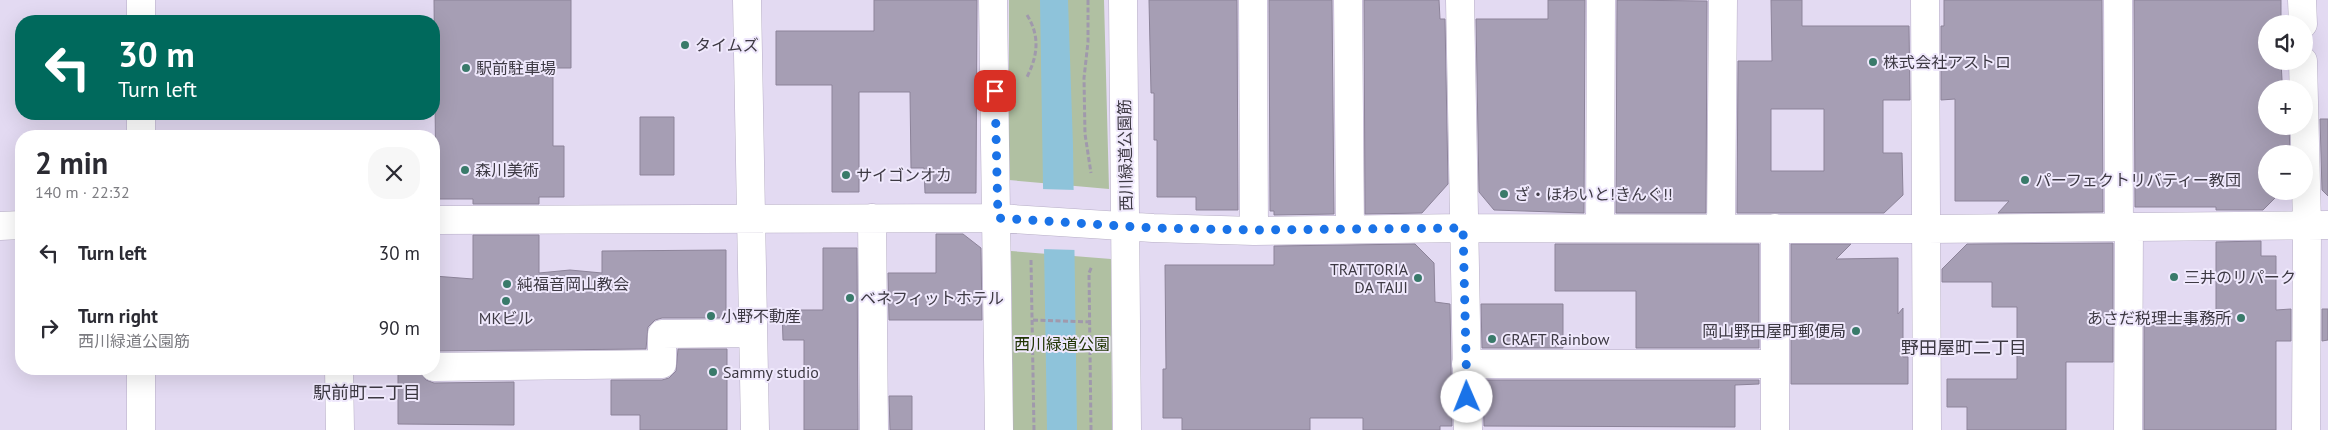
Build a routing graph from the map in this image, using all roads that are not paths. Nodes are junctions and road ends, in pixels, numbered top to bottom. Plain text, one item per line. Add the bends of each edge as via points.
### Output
1 (141, 0) edge
2 (747, 0) edge
3 (993, 0) edge
4 (1123, 0) edge
5 (1253, 0) edge
6 (1348, 0) edge
7 (1460, 0) edge
8 (1601, 0) edge
9 (1723, 0) edge
10 (1925, 0) edge
11 (2118, 0) edge
12 (2302, 0) edge
13 (141, 15) edge
14 (2303, 15) edge
15 (2304, 70) edge
16 (750, 218) junction
17 (872, 218) junction
18 (998, 218) junction
19 (440, 220) edge
20 (15, 225) edge
21 (2317, 225) edge
22 (0, 226) edge
23 (1126, 226) junction
24 (2124, 226) junction
25 (1463, 228) junction
26 (1600, 228) junction
27 (1721, 228) junction
28 (1776, 228) junction
29 (1350, 229) junction
30 (1927, 229) junction
31 (1254, 230) junction
32 (753, 333) junction
33 (1466, 364) junction
34 (1776, 364) junction
35 (440, 367) edge
36 (141, 375) edge
37 (339, 375) edge
38 (141, 430) edge
39 (340, 430) edge
40 (755, 430) edge
41 (874, 430) edge
42 (999, 430) edge
43 (1127, 430) edge
44 (1468, 430) edge
45 (1774, 430) edge
46 (1927, 430) edge
47 (2128, 430) edge
48 (2306, 430) edge

1 - 13 street
2 - 16 street
3 - 18 street
4 - 23 street, 西川緑道公園筋
5 - 31 street
6 - 29 street
7 - 25 street
8 - 26 street
9 - 27 street
10 - 30 street
11 - 24 street
12 - 14 street
15 - 21 street
16 - 17 street
16 - 19 street
16 - 32 street
17 - 18 street
17 - 41 street
18 - 23 street
18 - 42 street
20 - 22 street
21 - 24 street
21 - 48 street
23 - 31 street
23 - 43 street, 西川緑道公園筋
24 - 30 street
24 - 47 street
25 - 26 street
25 - 29 street
25 - 33 street
26 - 27 street
27 - 28 street
28 - 30 street
28 - 34 street
29 - 31 street
30 - 46 street
32 - 35 street via 662,334 662,364
32 - 40 street
33 - 34 street
33 - 44 street
34 - 45 street
36 - 38 street
37 - 39 street

